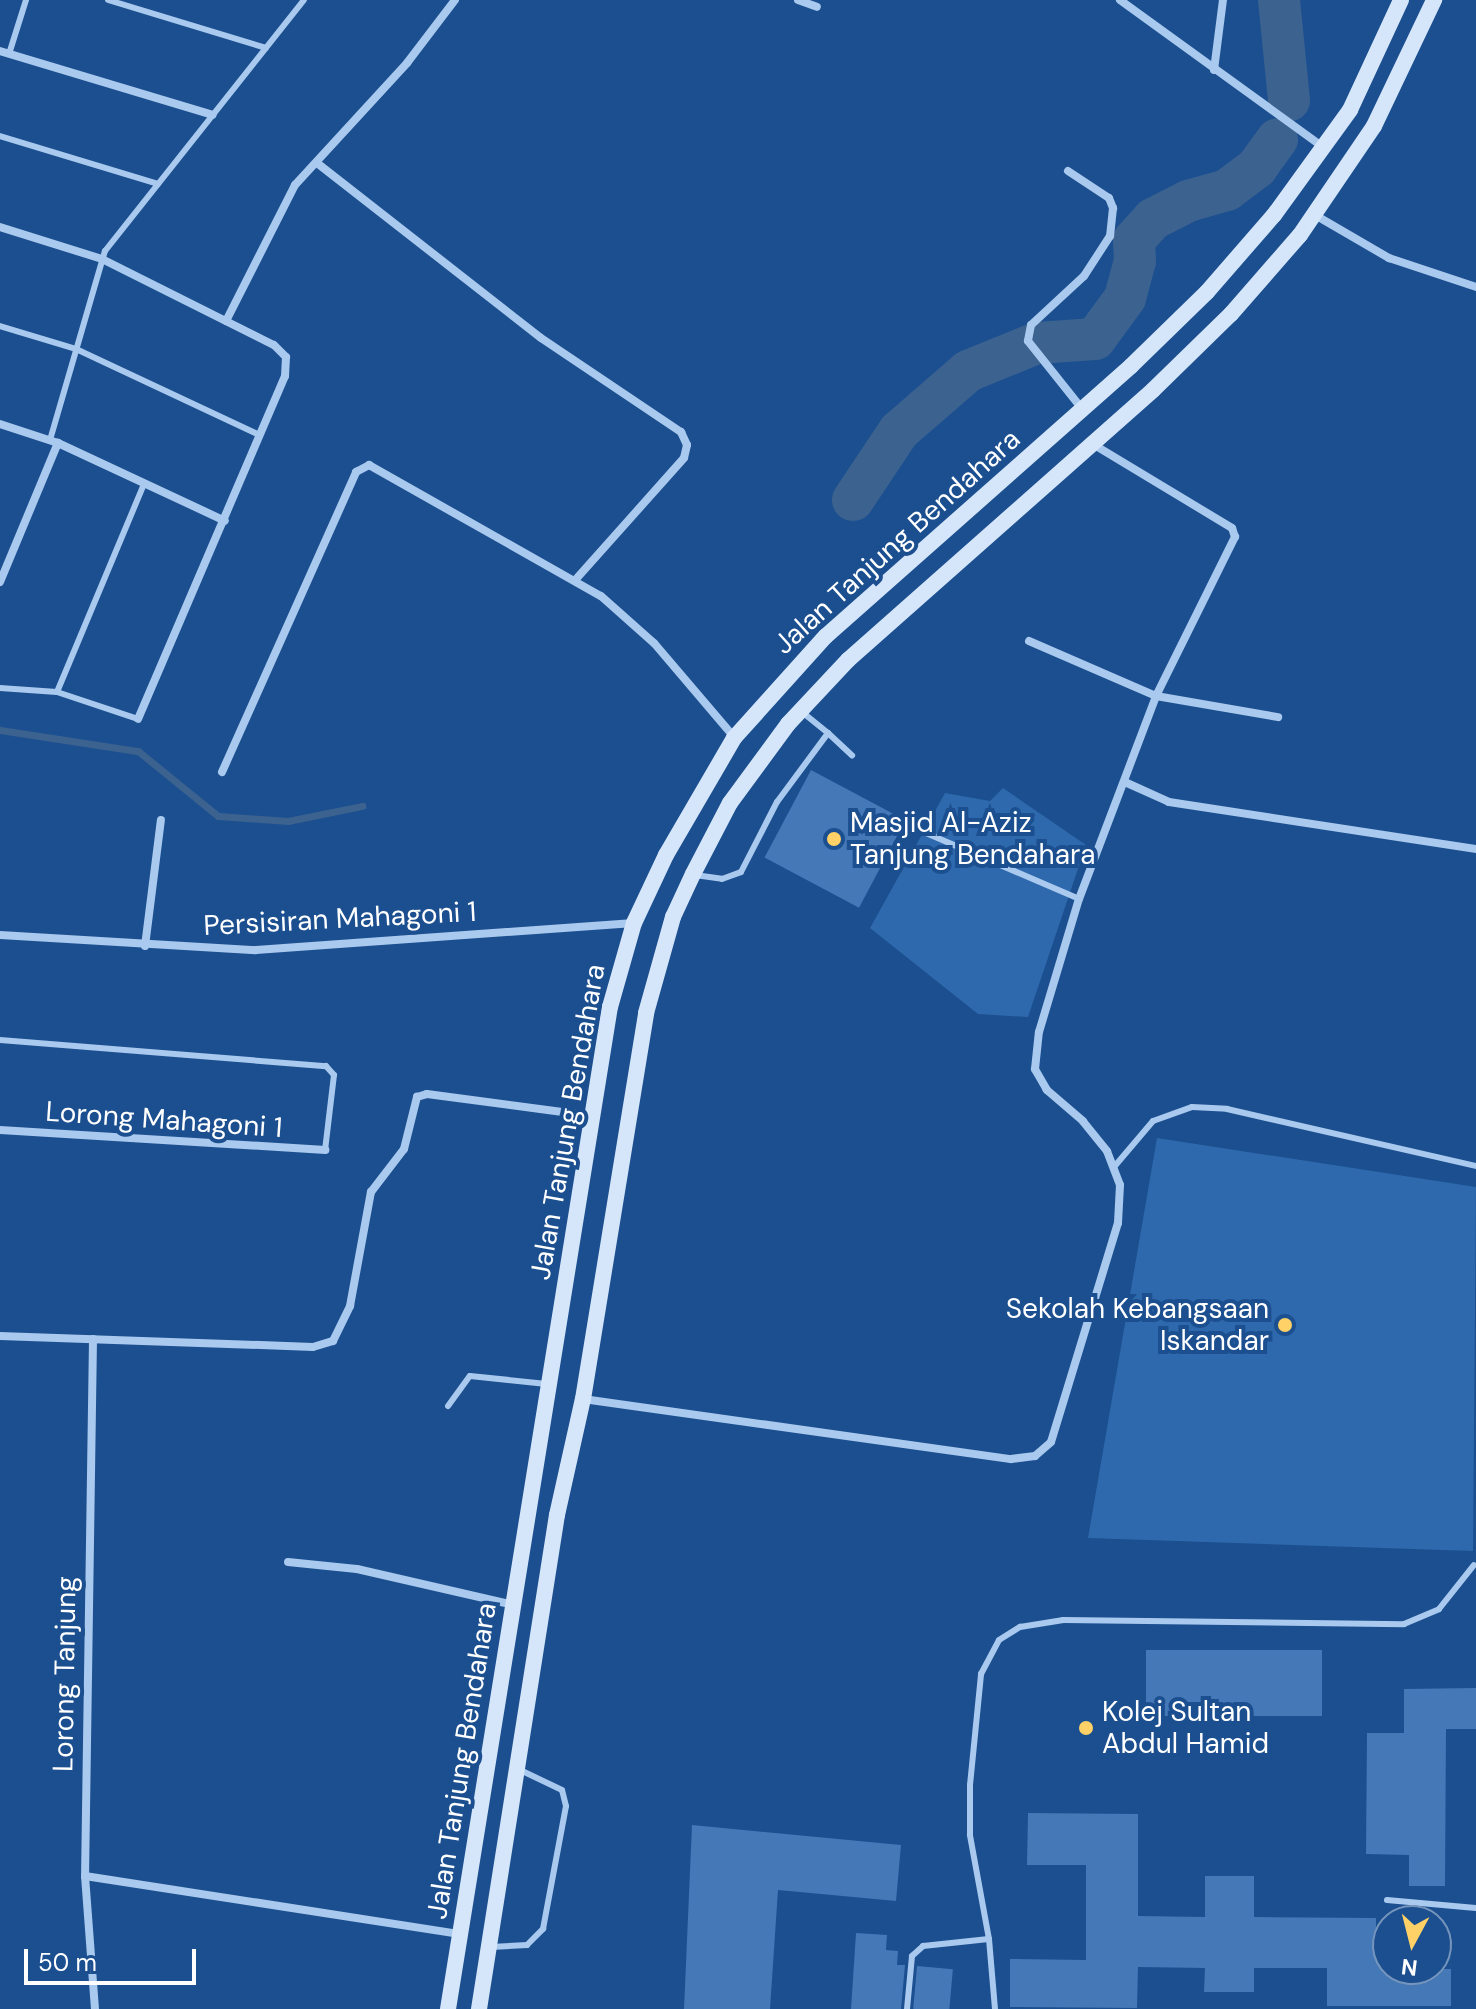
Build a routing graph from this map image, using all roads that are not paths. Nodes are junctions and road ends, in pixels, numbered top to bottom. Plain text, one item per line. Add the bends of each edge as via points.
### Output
1 (26, 0) edge
2 (108, 0) edge
3 (304, 0) edge
4 (455, 0) edge
5 (798, 0) edge
6 (826, 0) edge
7 (1120, 0) edge
8 (1223, 0) edge
9 (1401, 0) edge
10 (1434, 0) edge
11 (817, 7) joint
12 (266, 48) junction
13 (5, 53) edge
14 (1214, 70) junction
15 (213, 115) junction
16 (0, 136) edge
17 (1324, 148) junction
18 (317, 163) junction
19 (1068, 171) dead end
20 (158, 184) junction
21 (1315, 215) junction
22 (0, 227) edge
23 (102, 259) junction
24 (1476, 287) edge
25 (226, 321) junction
26 (0, 326) edge
27 (76, 349) junction
28 (1082, 409) junction
29 (0, 424) edge
30 (260, 435) junction
31 (54, 441) junction
32 (1092, 444) junction
33 (144, 484) junction
34 (225, 521) junction
35 (577, 578) junction
36 (0, 582) edge
37 (1029, 641) dead end
38 (0, 688) edge
39 (57, 692) junction
40 (1156, 696) junction
41 (801, 710) junction
42 (1278, 717) dead end
43 (138, 719) joint
44 (828, 733) junction
45 (734, 738) junction
46 (852, 755) dead end
47 (222, 772) dead end
48 (1127, 783) junction
49 (161, 820) dead end
50 (926, 833) dead end
51 (1476, 849) edge
52 (693, 874) junction
53 (1079, 899) junction
54 (634, 923) junction
55 (0, 935) edge
56 (145, 946) junction
57 (0, 1040) edge
58 (591, 1116) junction
59 (0, 1130) edge
60 (325, 1150) joint
61 (1476, 1166) edge
62 (1114, 1167) junction
63 (0, 1336) edge
64 (93, 1339) junction
65 (550, 1385) junction
66 (583, 1399) junction
67 (448, 1406) dead end
68 (288, 1562) dead end
69 (1474, 1565) dead end
70 (514, 1605) junction
71 (520, 1770) junction
72 (85, 1876) junction
73 (1387, 1900) dead end
74 (1476, 1908) edge
75 (459, 1934) junction
76 (989, 1939) junction
77 (490, 1947) junction
78 (95, 2009) edge
79 (448, 2009) edge
80 (479, 2009) edge
81 (907, 2009) edge
82 (995, 2009) edge

1 - 13 lane
2 - 12 lane
3 - 12 lane
4 - 18 street
5 - 11 street
6 - 11 lane
7 - 14 street
8 - 14 street
9 - 17 main road, Jalan Tanjung Bendahara via 1350,110
10 - 21 main road, Jalan Tanjung Bendahara via 1374,126
12 - 15 lane
13 - 15 street
14 - 17 street
15 - 20 lane
16 - 20 lane
17 - 28 main road, Jalan Tanjung Bendahara via 1207,292
18 - 25 street via 272,221
18 - 35 street via 541,338 681,432 687,445 684,458
19 - 28 street via 1109,198 1110,236 1084,276 1031,325 1031,345
20 - 23 lane
21 - 24 street via 1389,258
21 - 32 main road, Jalan Tanjung Bendahara via 1231,314
22 - 23 street
23 - 25 street
23 - 27 lane
25 - 30 street via 274,345 286,357 285,376
26 - 27 lane
27 - 30 lane
27 - 31 lane
28 - 45 main road, Jalan Tanjung Bendahara via 826,636
29 - 31 street
30 - 34 street
31 - 33 street
31 - 36 street
32 - 40 street via 1232,528 1235,537
32 - 41 main road, Jalan Tanjung Bendahara via 848,660
33 - 34 street
33 - 39 lane
34 - 43 street
35 - 45 street via 654,643
35 - 47 street via 379,467 362,467
37 - 40 street
38 - 39 lane
39 - 43 lane
40 - 42 street
40 - 48 street
41 - 44 lane
41 - 52 main road, Jalan Tanjung Bendahara via 730,803
44 - 46 lane
44 - 52 lane via 777,802 741,872 722,879
45 - 54 main road, Jalan Tanjung Bendahara via 701,788
48 - 51 street via 1169,802
48 - 53 street
49 - 56 street
50 - 53 lane
52 - 66 main road, Jalan Tanjung Bendahara via 673,917 646,1013
53 - 62 street via 1045,1002 1035,1069 1063,1108 1083,1121
54 - 56 street, Persisiran Mahagoni 1 via 301,948
54 - 58 main road, Jalan Tanjung Bendahara via 610,1007
55 - 56 street, Persisiran Mahagoni 1
57 - 60 lane via 326,1066 334,1075
58 - 64 street via 427,1094 417,1097 404,1149 371,1192 350,1306 333,1341 313,1347
58 - 65 main road, Jalan Tanjung Bendahara
59 - 60 street, Lorong Mahagoni 1
61 - 62 lane via 1227,1109 1192,1107 1153,1121
62 - 66 street via 1120,1185 1118,1223 1051,1442 1035,1456 1011,1459
63 - 64 street
64 - 72 street, Lorong Tanjung
65 - 67 lane via 470,1376
65 - 70 main road, Jalan Tanjung Bendahara
66 - 71 main road, Jalan Tanjung Bendahara via 557,1515
68 - 70 street via 357,1569
69 - 76 lane via 1439,1609 1404,1624 1063,1620 1008,1633 981,1674 970,1785 970,1835
70 - 75 main road, Jalan Tanjung Bendahara
71 - 77 main road, Jalan Tanjung Bendahara
71 - 77 lane via 562,1790 566,1806 543,1929 527,1945
72 - 75 street
72 - 78 street, Lorong Tanjung
73 - 74 lane
75 - 79 main road, Jalan Tanjung Bendahara
76 - 81 lane via 923,1946 912,1956
76 - 82 lane
77 - 80 main road, Jalan Tanjung Bendahara

